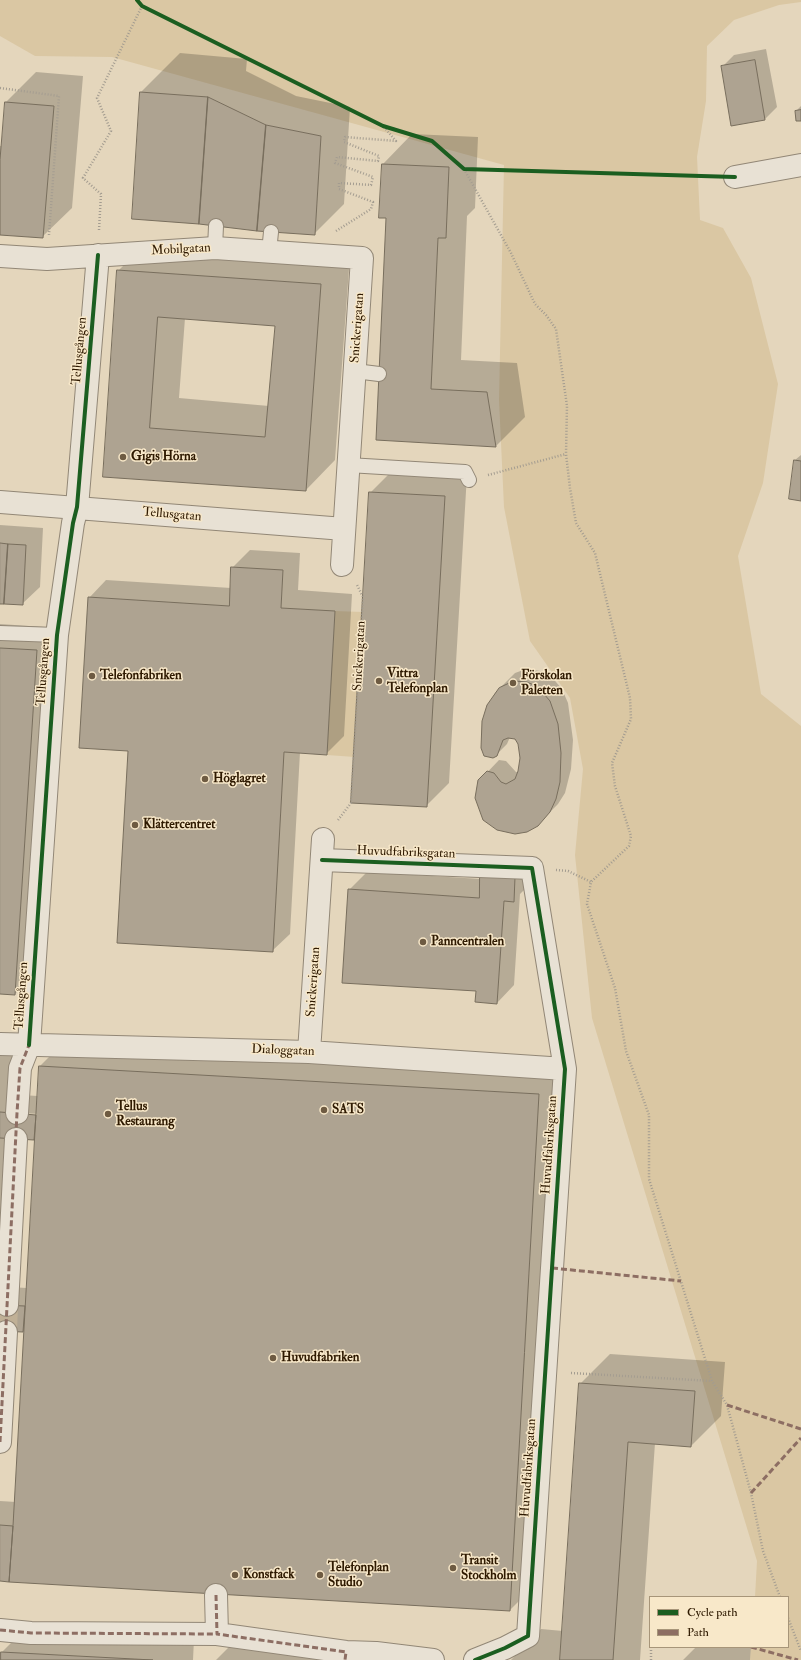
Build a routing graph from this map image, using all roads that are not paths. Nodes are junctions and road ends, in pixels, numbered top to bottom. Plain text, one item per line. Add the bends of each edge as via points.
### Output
1 (801, 165) edge
2 (735, 177) dead end
3 (216, 226) dead end
4 (215, 248) junction
5 (98, 255) junction
6 (0, 256) edge
7 (362, 258) joint
8 (355, 371) junction
9 (378, 374) dead end
10 (348, 465) junction
11 (469, 480) dead end
12 (0, 502) edge
13 (78, 507) junction
14 (344, 529) junction
15 (342, 565) road end
16 (0, 633) edge
17 (57, 636) junction
18 (323, 839) road end
19 (322, 860) junction
20 (0, 1044) edge
21 (29, 1045) junction
22 (309, 1052) junction
23 (565, 1069) junction
24 (17, 1113) dead end
25 (16, 1138) dead end
26 (7, 1305) tunnel mouth
27 (6, 1332) tunnel mouth
28 (0, 1442) edge
29 (216, 1595) dead end
30 (0, 1630) edge
31 (217, 1634) junction
32 (345, 1656) edge
33 (433, 1660) edge
34 (475, 1660) edge

1 - 2 street
3 - 4 lane
4 - 5 street, Mobilgatan
4 - 7 street, Mobilgatan via 270,242 318,256
5 - 6 street, Mobilgatan via 47,259
5 - 13 street, Tellusgången
7 - 8 street, Snickerigatan
8 - 9 lane
8 - 10 street, Snickerigatan
10 - 11 lane via 465,472
10 - 14 street, Snickerigatan
12 - 13 street, Tellusgatan
13 - 14 street, Tellusgatan
13 - 17 street, Tellusgången via 73,523
14 - 15 street, Snickerigatan
16 - 17 lane
17 - 21 street, Tellusgången
18 - 19 street, Snickerigatan
19 - 22 street, Snickerigatan
19 - 23 street, Huvudfabriksgatan via 532,868
20 - 21 street, Dialoggatan
21 - 22 street, Dialoggatan
21 - 24 street, Tellusgången via 20,1068
22 - 23 street, Dialoggatan
23 - 34 street, Huvudfabriksgatan via 528,1636
25 - 26 street
27 - 28 street
29 - 31 street
30 - 31 street via 31,1633
31 - 32 street
32 - 33 street via 376,1653

